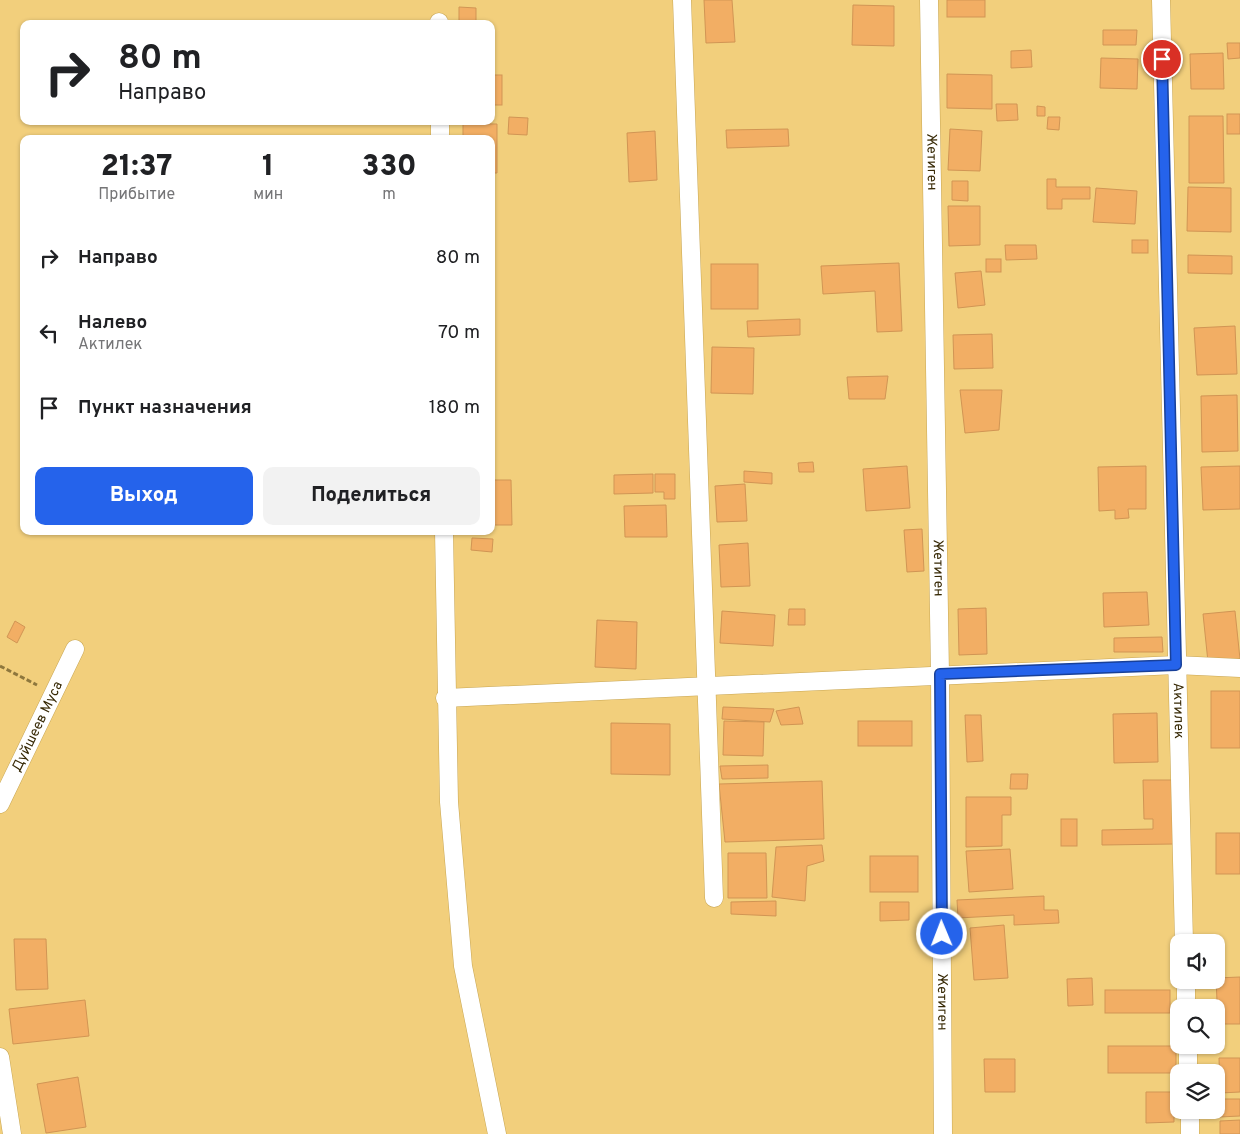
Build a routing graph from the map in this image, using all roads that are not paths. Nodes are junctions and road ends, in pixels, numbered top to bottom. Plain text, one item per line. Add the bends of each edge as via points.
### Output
1 (682, 0) edge
2 (929, 0) edge
3 (1160, 0) edge
4 (444, 535) edge
5 (75, 649) dead end
6 (1176, 665) junction
7 (1240, 668) edge
8 (940, 674) junction
9 (706, 685) junction
10 (446, 698) junction
11 (0, 804) edge
12 (714, 898) dead end
13 (1184, 934) edge
14 (0, 1057) edge
15 (1190, 1119) edge
16 (12, 1134) edge
17 (497, 1134) edge
18 (943, 1134) edge
19 (1190, 1134) edge

1 - 9 street
2 - 8 street, Жетиген
3 - 6 street, Актилек
4 - 10 street
5 - 11 street, Дуйшеев Муса
6 - 7 street
6 - 8 street
6 - 13 street, Актилек
8 - 9 street
8 - 18 street, Жетиген
9 - 10 street
9 - 12 street
10 - 17 street via 449,802 463,966
14 - 16 street
15 - 19 street

